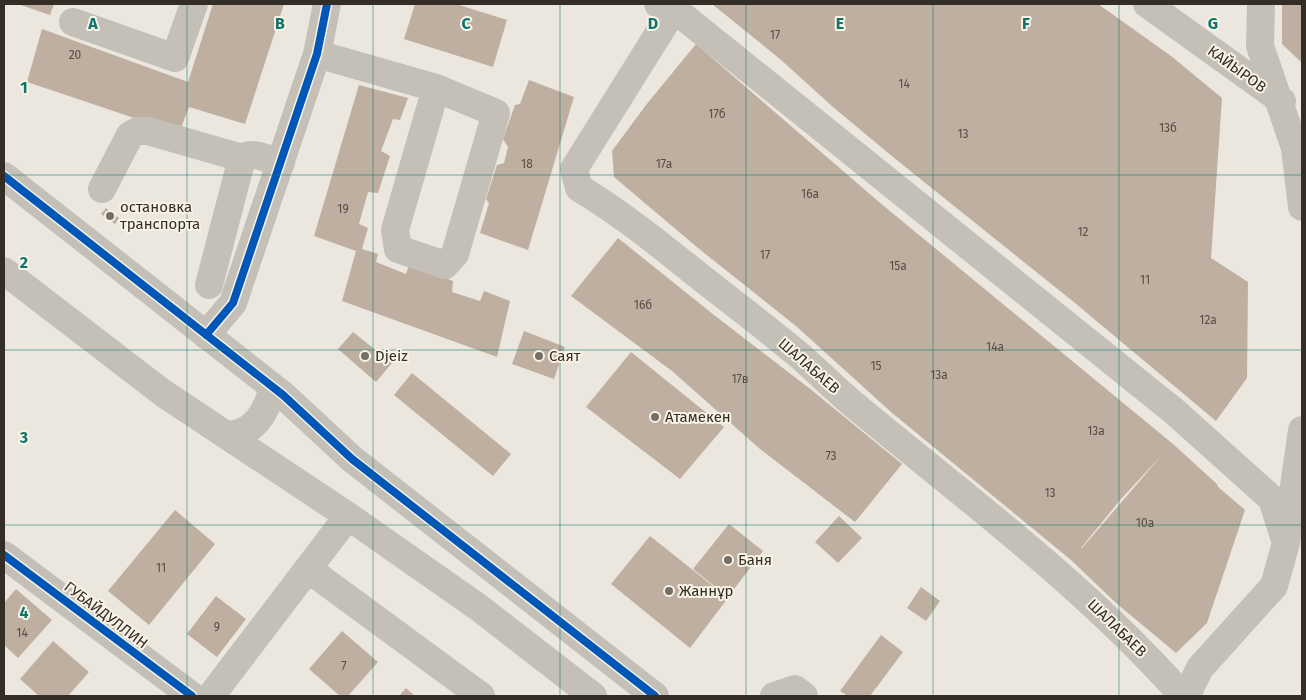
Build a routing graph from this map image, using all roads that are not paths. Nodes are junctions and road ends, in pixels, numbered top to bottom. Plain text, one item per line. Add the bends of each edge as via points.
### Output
1 (194, 4) edge
2 (327, 4) edge
3 (1147, 4) edge
4 (1262, 4) edge
5 (666, 6) edge
6 (73, 22) dead end
7 (317, 54) junction
8 (436, 88) junction
9 (1278, 99) junction
10 (1302, 116) edge
11 (242, 158) junction
12 (281, 163) junction
13 (4, 176) edge
14 (102, 189) dead end
15 (1302, 207) edge
16 (7, 280) edge
17 (209, 286) dead end
18 (206, 335) junction
19 (273, 388) junction
20 (1302, 430) edge
21 (227, 435) junction
22 (348, 516) junction
23 (1286, 543) junction
24 (4, 555) edge
25 (308, 569) junction
26 (192, 696) edge
27 (212, 696) edge
28 (481, 696) edge
29 (593, 696) edge
30 (655, 696) edge
31 (774, 696) edge
32 (804, 696) edge
33 (1185, 696) edge

1 - 6 street via 175,58
2 - 7 street
3 - 9 street, КАЙЫРОВ
4 - 9 street via 1260,46
5 - 23 street via 1174,412 1272,499
5 - 33 street, ШАЛАБАЕВ via 574,169 579,188 649,236 800,356 851,403 1072,586 1117,626
7 - 8 street
7 - 12 street
8 - 8 street via 496,113 455,254 444,265 398,250 395,230
9 - 10 street, КАЙЫРОВ
9 - 15 street via 1295,148
11 - 12 street via 251,154
11 - 14 street via 148,131 138,131 130,135
11 - 17 street
12 - 18 street via 233,303
13 - 18 street
16 - 21 street via 163,393
18 - 19 street
19 - 21 street via 269,404 258,421 241,433
19 - 30 street via 352,458
20 - 23 street
21 - 22 street
22 - 25 street
22 - 29 street via 478,607
23 - 33 street via 1274,586 1200,668
24 - 26 street, ГУБАЙДУЛЛИН
25 - 27 street
25 - 28 street
31 - 32 street via 794,689

